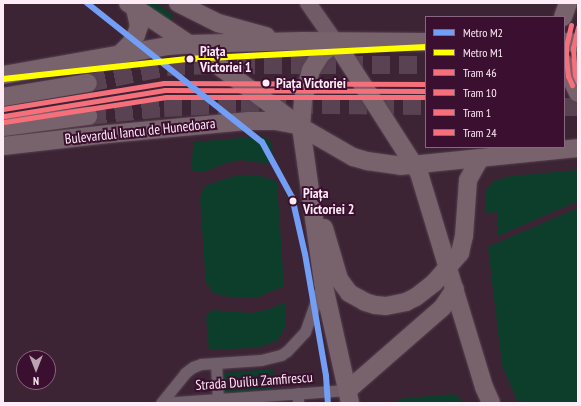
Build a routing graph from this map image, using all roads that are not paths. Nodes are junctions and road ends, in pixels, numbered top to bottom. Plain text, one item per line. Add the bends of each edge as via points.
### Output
1 (178, 3) edge
2 (308, 3) edge
3 (568, 3) edge
4 (132, 6) edge
5 (563, 16) edge
6 (303, 41) junction
7 (425, 42) edge
8 (565, 42) edge
9 (336, 43) junction
10 (578, 43) edge
11 (189, 44) junction
12 (120, 54) junction
13 (565, 65) edge
14 (3, 75) edge
15 (88, 83) tunnel mouth
16 (578, 93) edge
17 (3, 97) edge
18 (88, 116) tunnel mouth
19 (3, 127) edge
20 (301, 127) junction
21 (3, 146) edge
22 (578, 148) edge
23 (480, 158) junction
24 (415, 164) junction
25 (310, 194) junction
26 (449, 268) junction
27 (323, 282) junction
28 (455, 289) junction
29 (216, 363) junction
30 (349, 397) edge
31 (298, 398) edge
32 (218, 399) junction
33 (161, 403) edge
34 (491, 403) edge

1 - 6 main road via 208,19 240,30
2 - 9 main road
3 - 5 main road
4 - 11 main road
4 - 12 main road via 139,26 132,42
6 - 9 main road
6 - 11 main road
7 - 9 main road
8 - 10 main road
9 - 20 main road via 321,54 311,70 303,100
9 - 24 main road
11 - 12 main road
11 - 20 main road
12 - 14 main road
13 - 16 main road
15 - 17 main road
18 - 19 main road
20 - 21 main road, Bulevardul Iancu de Hunedoara via 274,121 249,121
20 - 24 main road via 353,157 390,166
20 - 25 main road
22 - 23 main road
23 - 24 main road
23 - 26 main road via 468,180 463,245
24 - 26 main road
25 - 26 main road via 324,227 339,279 355,297 375,305 386,306 406,302 424,291
25 - 27 main road
26 - 28 main road
27 - 29 street, Strada Duiliu Zamfirescu via 304,332 287,351 276,357 261,360
27 - 30 main road
28 - 30 main road via 442,308
28 - 34 main road
29 - 32 street
29 - 33 street, Strada Duiliu Zamfirescu via 193,367
30 - 31 street, Strada Duiliu Zamfirescu
31 - 32 street, Strada Duiliu Zamfirescu
32 - 33 street, Strada Duiliu Zamfirescu

